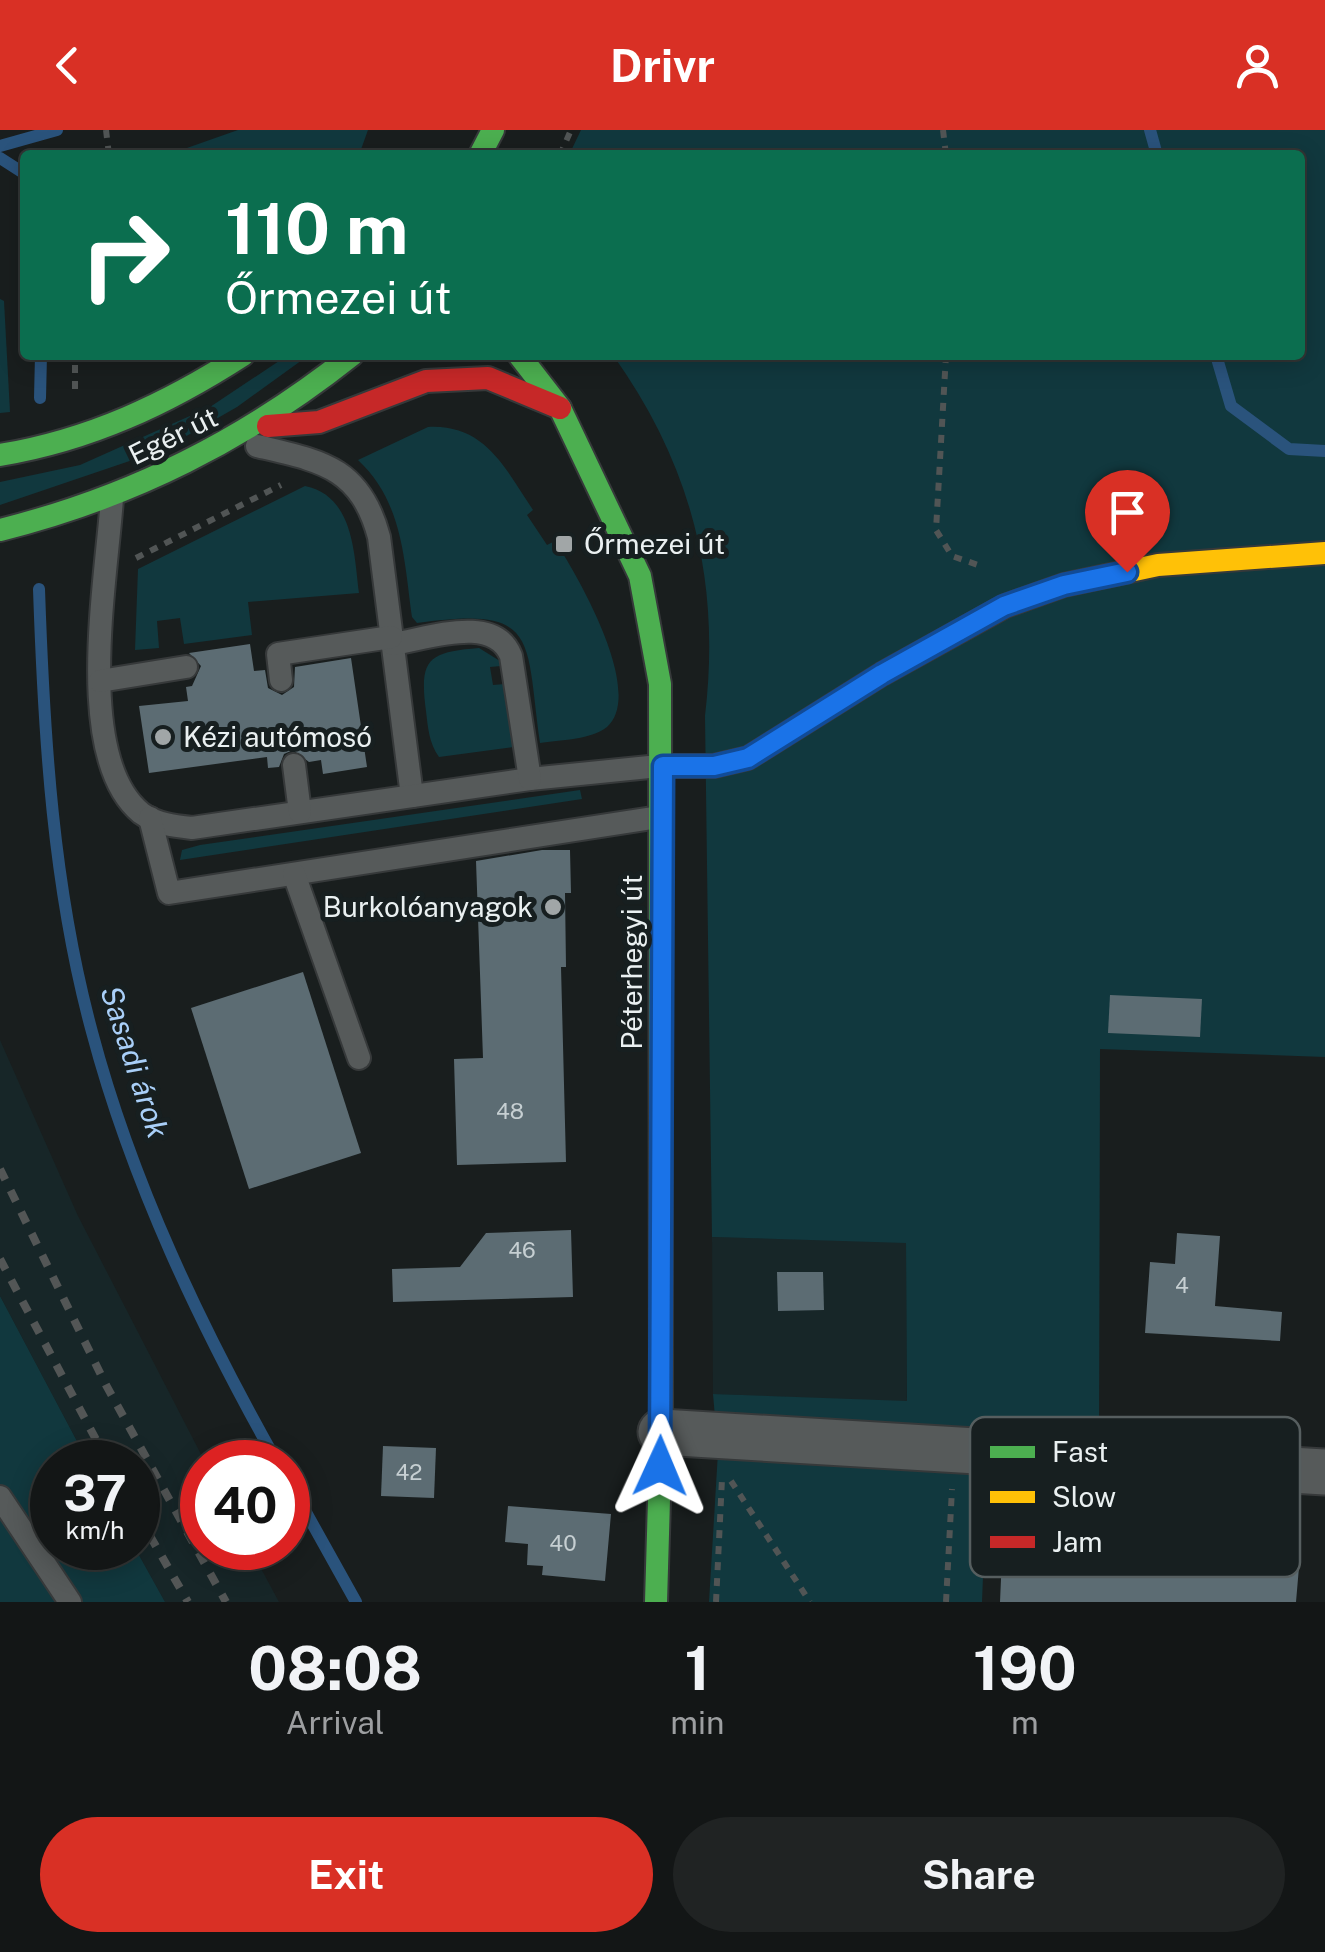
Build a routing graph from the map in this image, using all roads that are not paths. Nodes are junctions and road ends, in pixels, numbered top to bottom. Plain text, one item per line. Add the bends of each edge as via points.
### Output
1 (234, 360) edge
2 (345, 360) edge
3 (524, 360) edge
4 (548, 360) edge
5 (560, 408) junction
6 (256, 428) junction
7 (234, 441) junction
8 (0, 454) edge
9 (112, 498) junction
10 (0, 530) edge
11 (1325, 553) edge
12 (392, 641) junction
13 (186, 667) dead end
14 (281, 680) dead end
15 (100, 681) junction
16 (294, 766) dead end
17 (663, 766) junction
18 (530, 779) junction
19 (412, 796) junction
20 (300, 812) junction
21 (663, 816) junction
22 (150, 818) junction
23 (294, 874) junction
24 (358, 1058) dead end
25 (661, 1432) junction
26 (970, 1449) edge
27 (1300, 1470) edge
28 (1325, 1472) edge
29 (0, 1497) edge
30 (70, 1602) edge
31 (656, 1602) edge

1 - 8 street, Egér út via 110,427
2 - 6 street, Egér út
3 - 5 street, Péterhegyi út
4 - 5 street
5 - 6 street via 488,378 426,382 318,422
5 - 17 street, Péterhegyi út via 640,576 660,684
6 - 7 street, Egér út
7 - 9 street, Egér út
7 - 12 lane via 325,462 352,484 375,522
9 - 10 street, Egér út
9 - 15 lane
11 - 17 street via 1158,565 1064,585 1004,606 748,758
12 - 14 lane via 267,655
12 - 18 lane via 473,632 503,640
12 - 19 lane
13 - 15 lane
15 - 22 lane via 112,770 125,795
16 - 20 lane
17 - 18 lane
17 - 21 street, Péterhegyi út
18 - 19 lane
19 - 20 lane
20 - 22 lane via 192,828
21 - 23 lane
21 - 25 street, Péterhegyi út
22 - 23 lane via 169,893
23 - 24 lane
25 - 26 street
25 - 31 street, Péterhegyi út
27 - 28 street
29 - 30 lane

